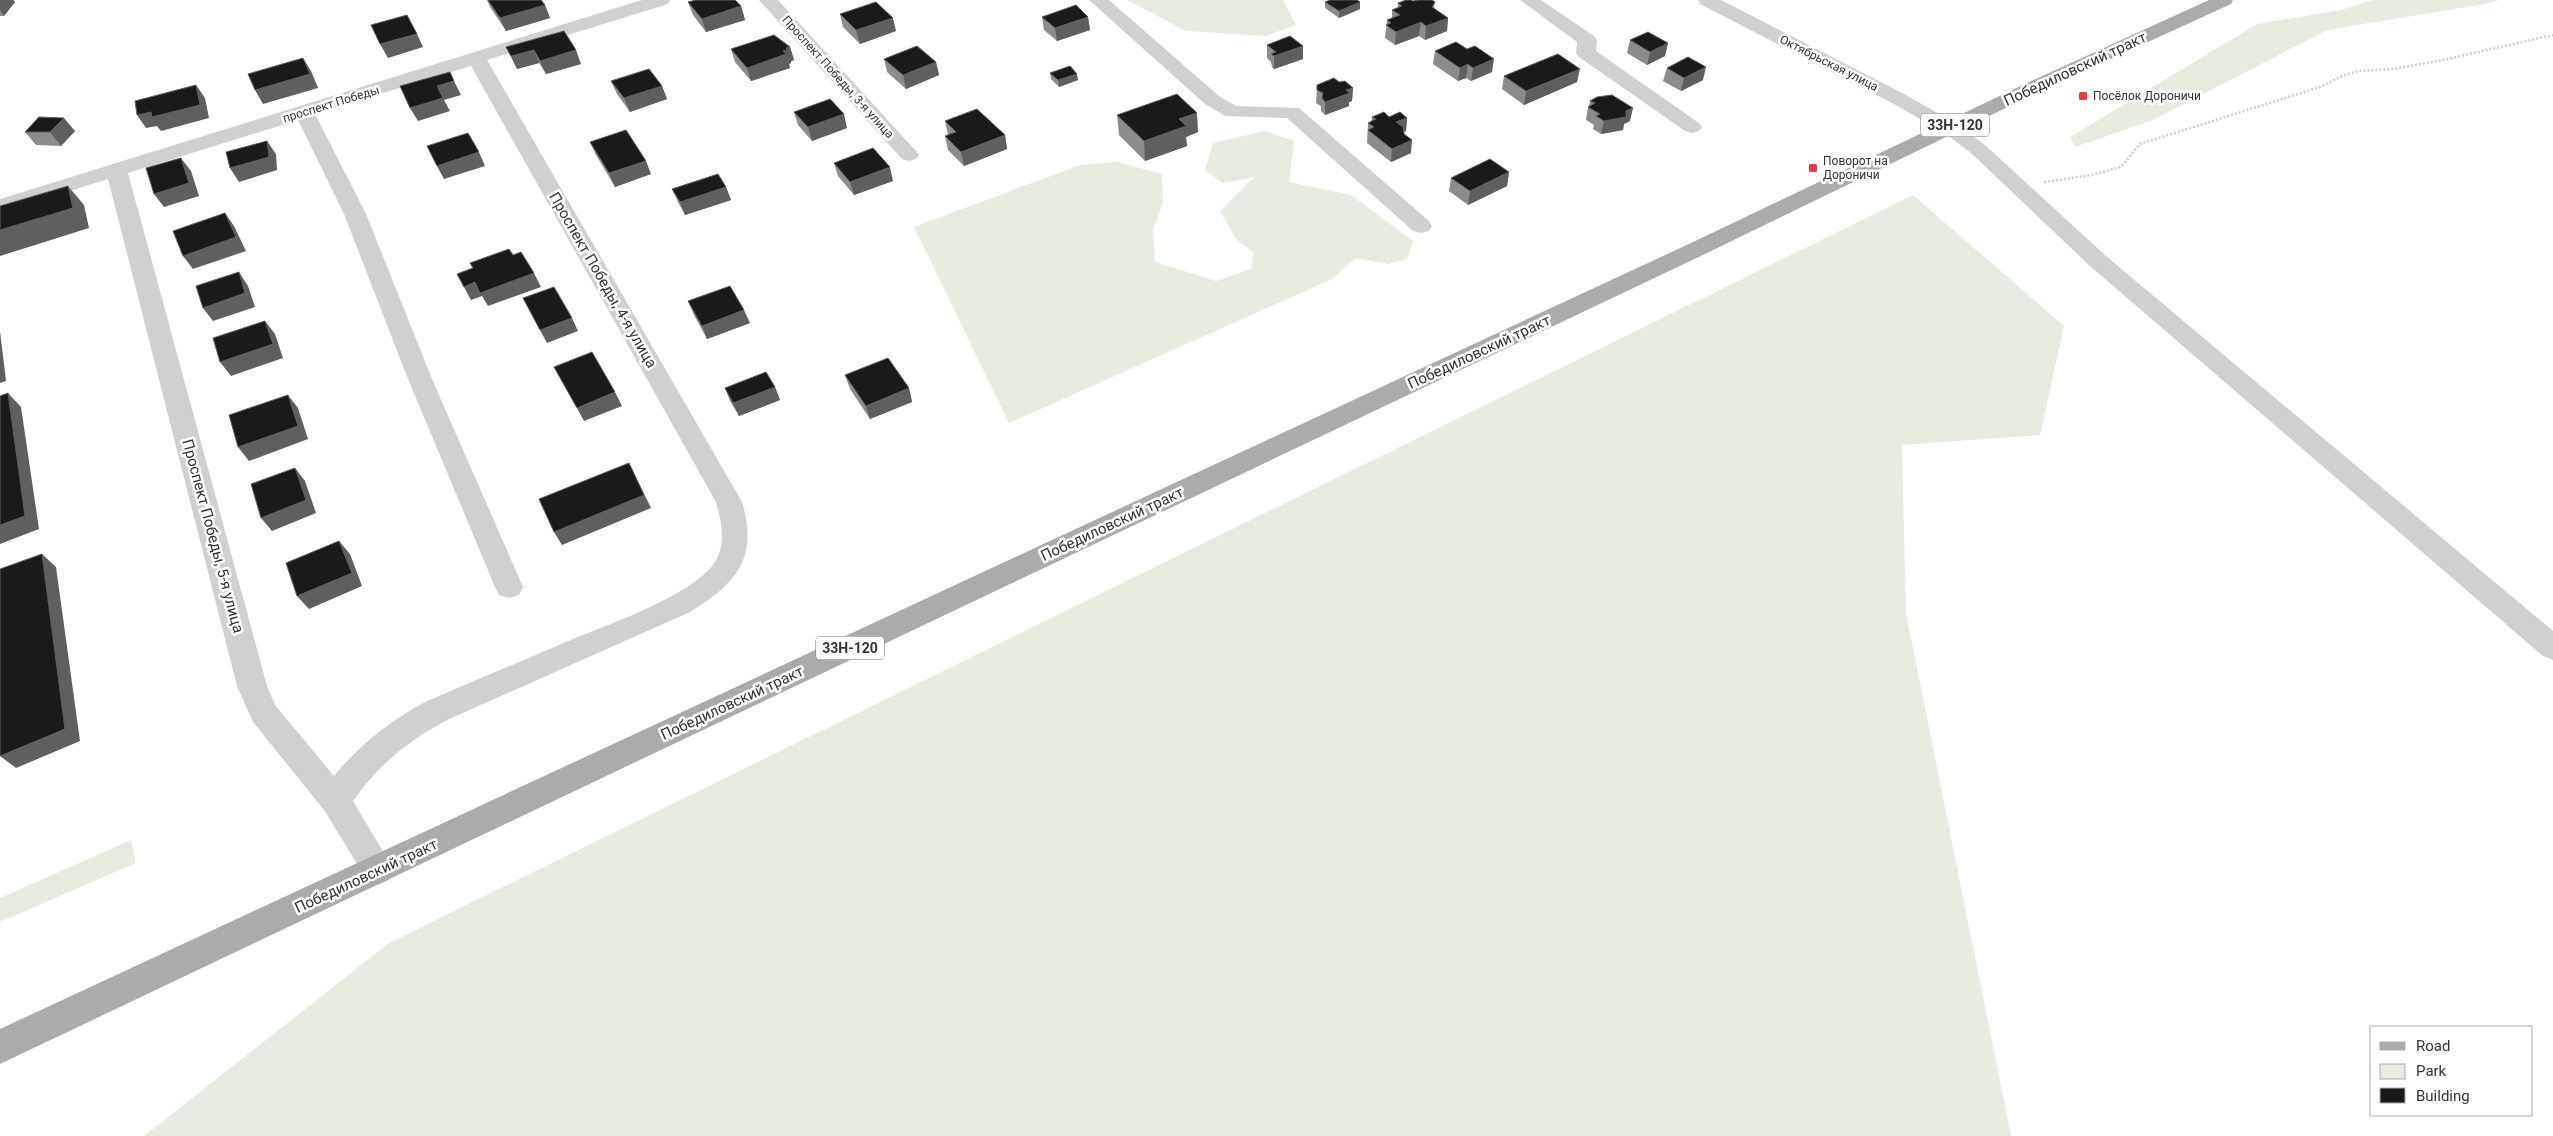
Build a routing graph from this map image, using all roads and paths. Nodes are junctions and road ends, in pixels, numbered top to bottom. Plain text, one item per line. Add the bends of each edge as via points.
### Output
1 (662, 0) edge
2 (768, 0) edge
3 (1098, 0) edge
4 (1529, 0) edge
5 (1707, 0) edge
6 (2224, 0) edge
7 (2553, 35) edge
8 (476, 58) junction
9 (304, 112) junction
10 (1692, 127) dead end
11 (1950, 128) junction
12 (909, 155) dead end
13 (116, 169) junction
14 (2017, 186) junction
15 (0, 206) edge
16 (1421, 226) dead end
17 (508, 588) dead end
18 (2553, 648) edge
19 (335, 800) junction
20 (378, 870) junction
21 (0, 1047) edge

1 - 8 street, проспект Победы
2 - 12 street, Проспект Победы, 3-я улица
3 - 16 street via 1212,100 1232,112 1292,112
4 - 10 street via 1587,40 1586,53
5 - 11 street, Октябрьская улица
6 - 11 main road, Победиловский тракт / 33Н-120
7 - 14 path via 2443,60 2344,74 2320,87 2140,144 2121,167 2092,175
8 - 9 street, проспект Победы
8 - 19 street, Проспект Победы, 4-я улица via 730,502 734,519 734,552 726,569 708,586 666,611 399,730 375,749
9 - 13 street, проспект Победы
9 - 17 street via 355,214
11 - 14 street, Октябрьская улица
11 - 20 main road, Победиловский тракт / 33Н-120
13 - 15 street, проспект Победы
13 - 19 street, Проспект Победы, 5-я улица via 252,686 264,713
14 - 18 street, Октябрьская улица via 2106,267
19 - 20 street, Проспект Победы, 5-я улица
20 - 21 main road, Победиловский тракт / 33Н-120

